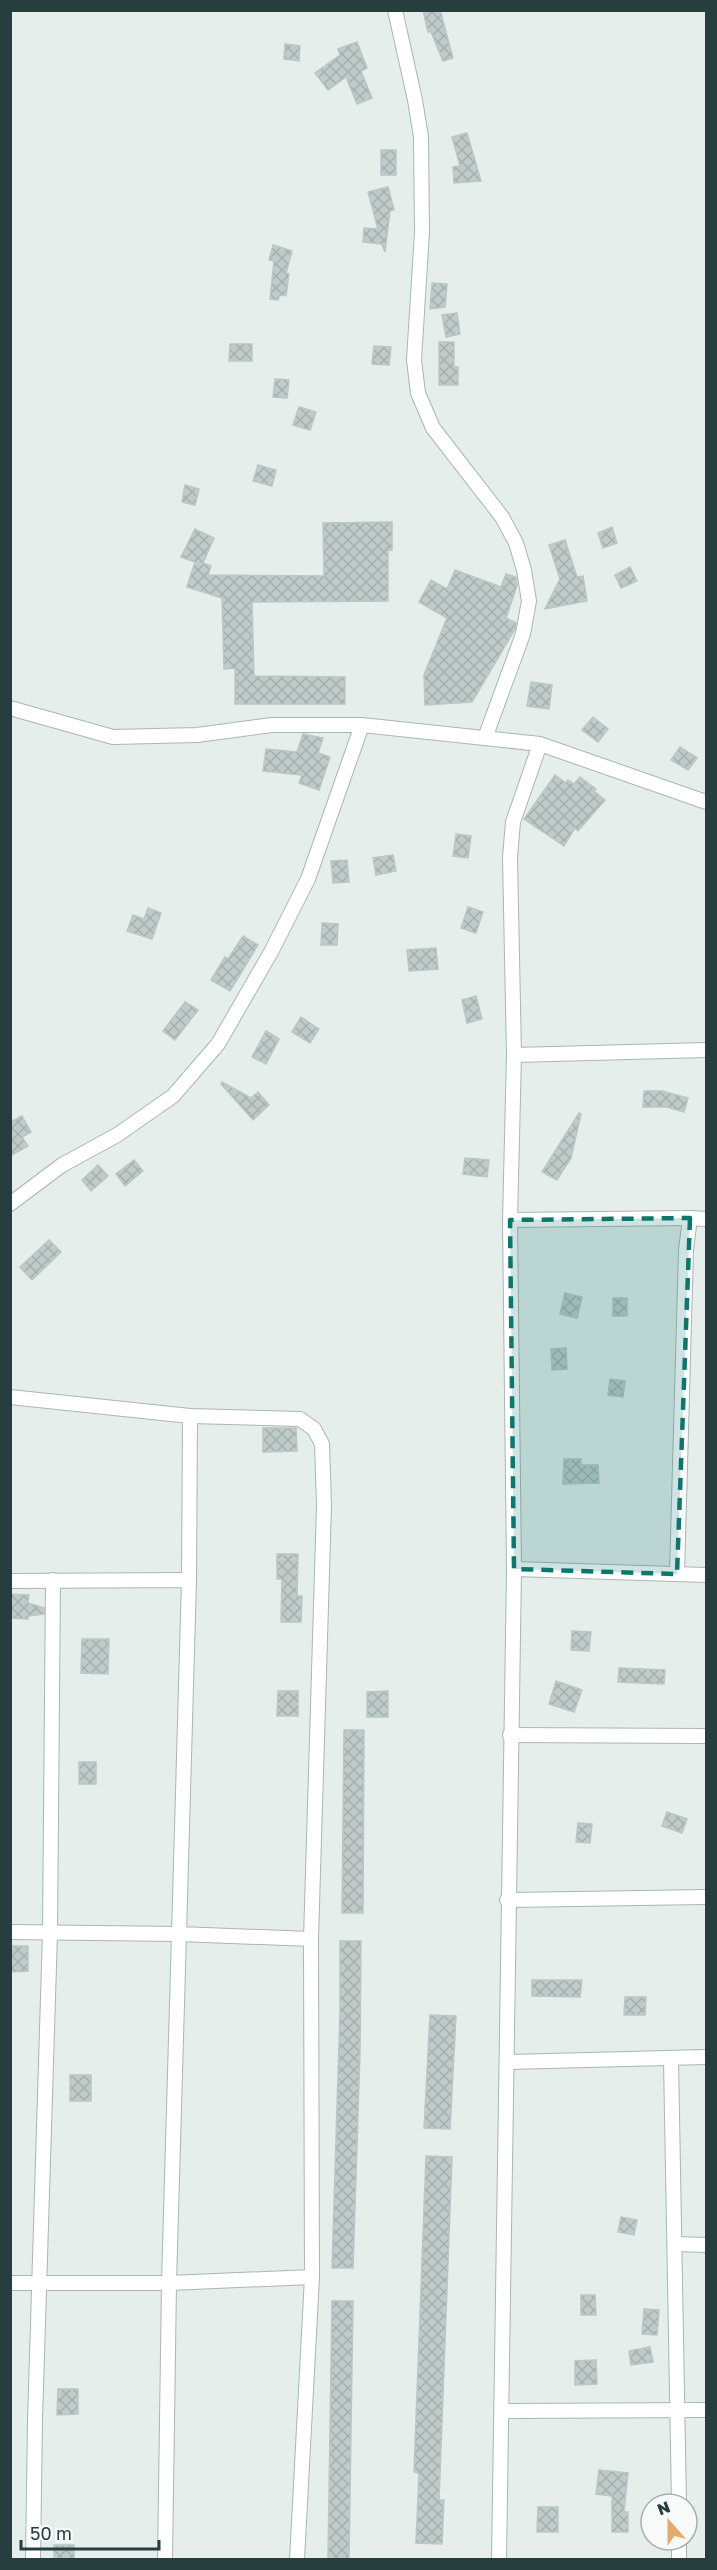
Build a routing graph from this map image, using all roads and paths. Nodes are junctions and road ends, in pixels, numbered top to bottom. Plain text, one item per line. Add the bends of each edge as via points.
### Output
1 (395, 10) edge
2 (10, 708) edge
3 (362, 725) junction
4 (485, 738) junction
5 (540, 744) junction
6 (706, 802) edge
7 (706, 1050) edge
8 (514, 1055) junction
9 (10, 1204) edge
10 (690, 1218) junction
11 (706, 1219) edge
12 (510, 1220) junction
13 (10, 1397) edge
14 (190, 1416) junction
15 (514, 1569) junction
16 (677, 1574) junction
17 (706, 1575) edge
18 (189, 1580) junction
19 (10, 1581) edge
20 (53, 1581) junction
21 (510, 1735) junction
22 (706, 1736) edge
23 (706, 1898) edge
24 (507, 1900) junction
25 (10, 1932) edge
26 (50, 1933) junction
27 (179, 1934) junction
28 (311, 1939) junction
29 (706, 2057) edge
30 (671, 2059) junction
31 (507, 2062) junction
32 (675, 2244) junction
33 (706, 2245) edge
34 (312, 2277) junction
35 (10, 2283) edge
36 (169, 2283) junction
37 (39, 2284) junction
38 (678, 2410) junction
39 (706, 2410) edge
40 (502, 2411) junction
41 (679, 2492) edge
42 (33, 2559) edge
43 (165, 2559) edge
44 (297, 2559) edge
45 (500, 2559) edge

1 - 4 street via 421,137 422,232 414,360 418,393 433,428 502,516 516,543 529,601 523,634
2 - 3 street via 113,737 197,735 272,725
3 - 4 street
3 - 9 street via 308,879 272,952 218,1044 173,1096 117,1135 62,1165
4 - 5 street
5 - 6 street
5 - 8 street via 513,822 510,857
7 - 8 street
8 - 12 street
10 - 11 street
10 - 12 street
10 - 16 street via 683,1297
12 - 15 street
13 - 14 street
14 - 18 street
14 - 28 street via 300,1419 314,1429 322,1444 324,1505
15 - 16 street
15 - 21 street
16 - 17 street
18 - 20 street
18 - 27 street
19 - 20 street
20 - 26 street
21 - 22 street
21 - 24 street
23 - 24 street
24 - 31 street
25 - 26 street
26 - 27 street
26 - 37 street
27 - 28 street
27 - 36 street
28 - 34 street
29 - 30 street
30 - 31 street
30 - 32 street
31 - 40 street
32 - 33 street
32 - 38 street
34 - 36 street
34 - 44 street
35 - 37 street
36 - 37 street
36 - 43 street
37 - 42 street
38 - 39 street
38 - 40 street
38 - 41 street
40 - 45 street

